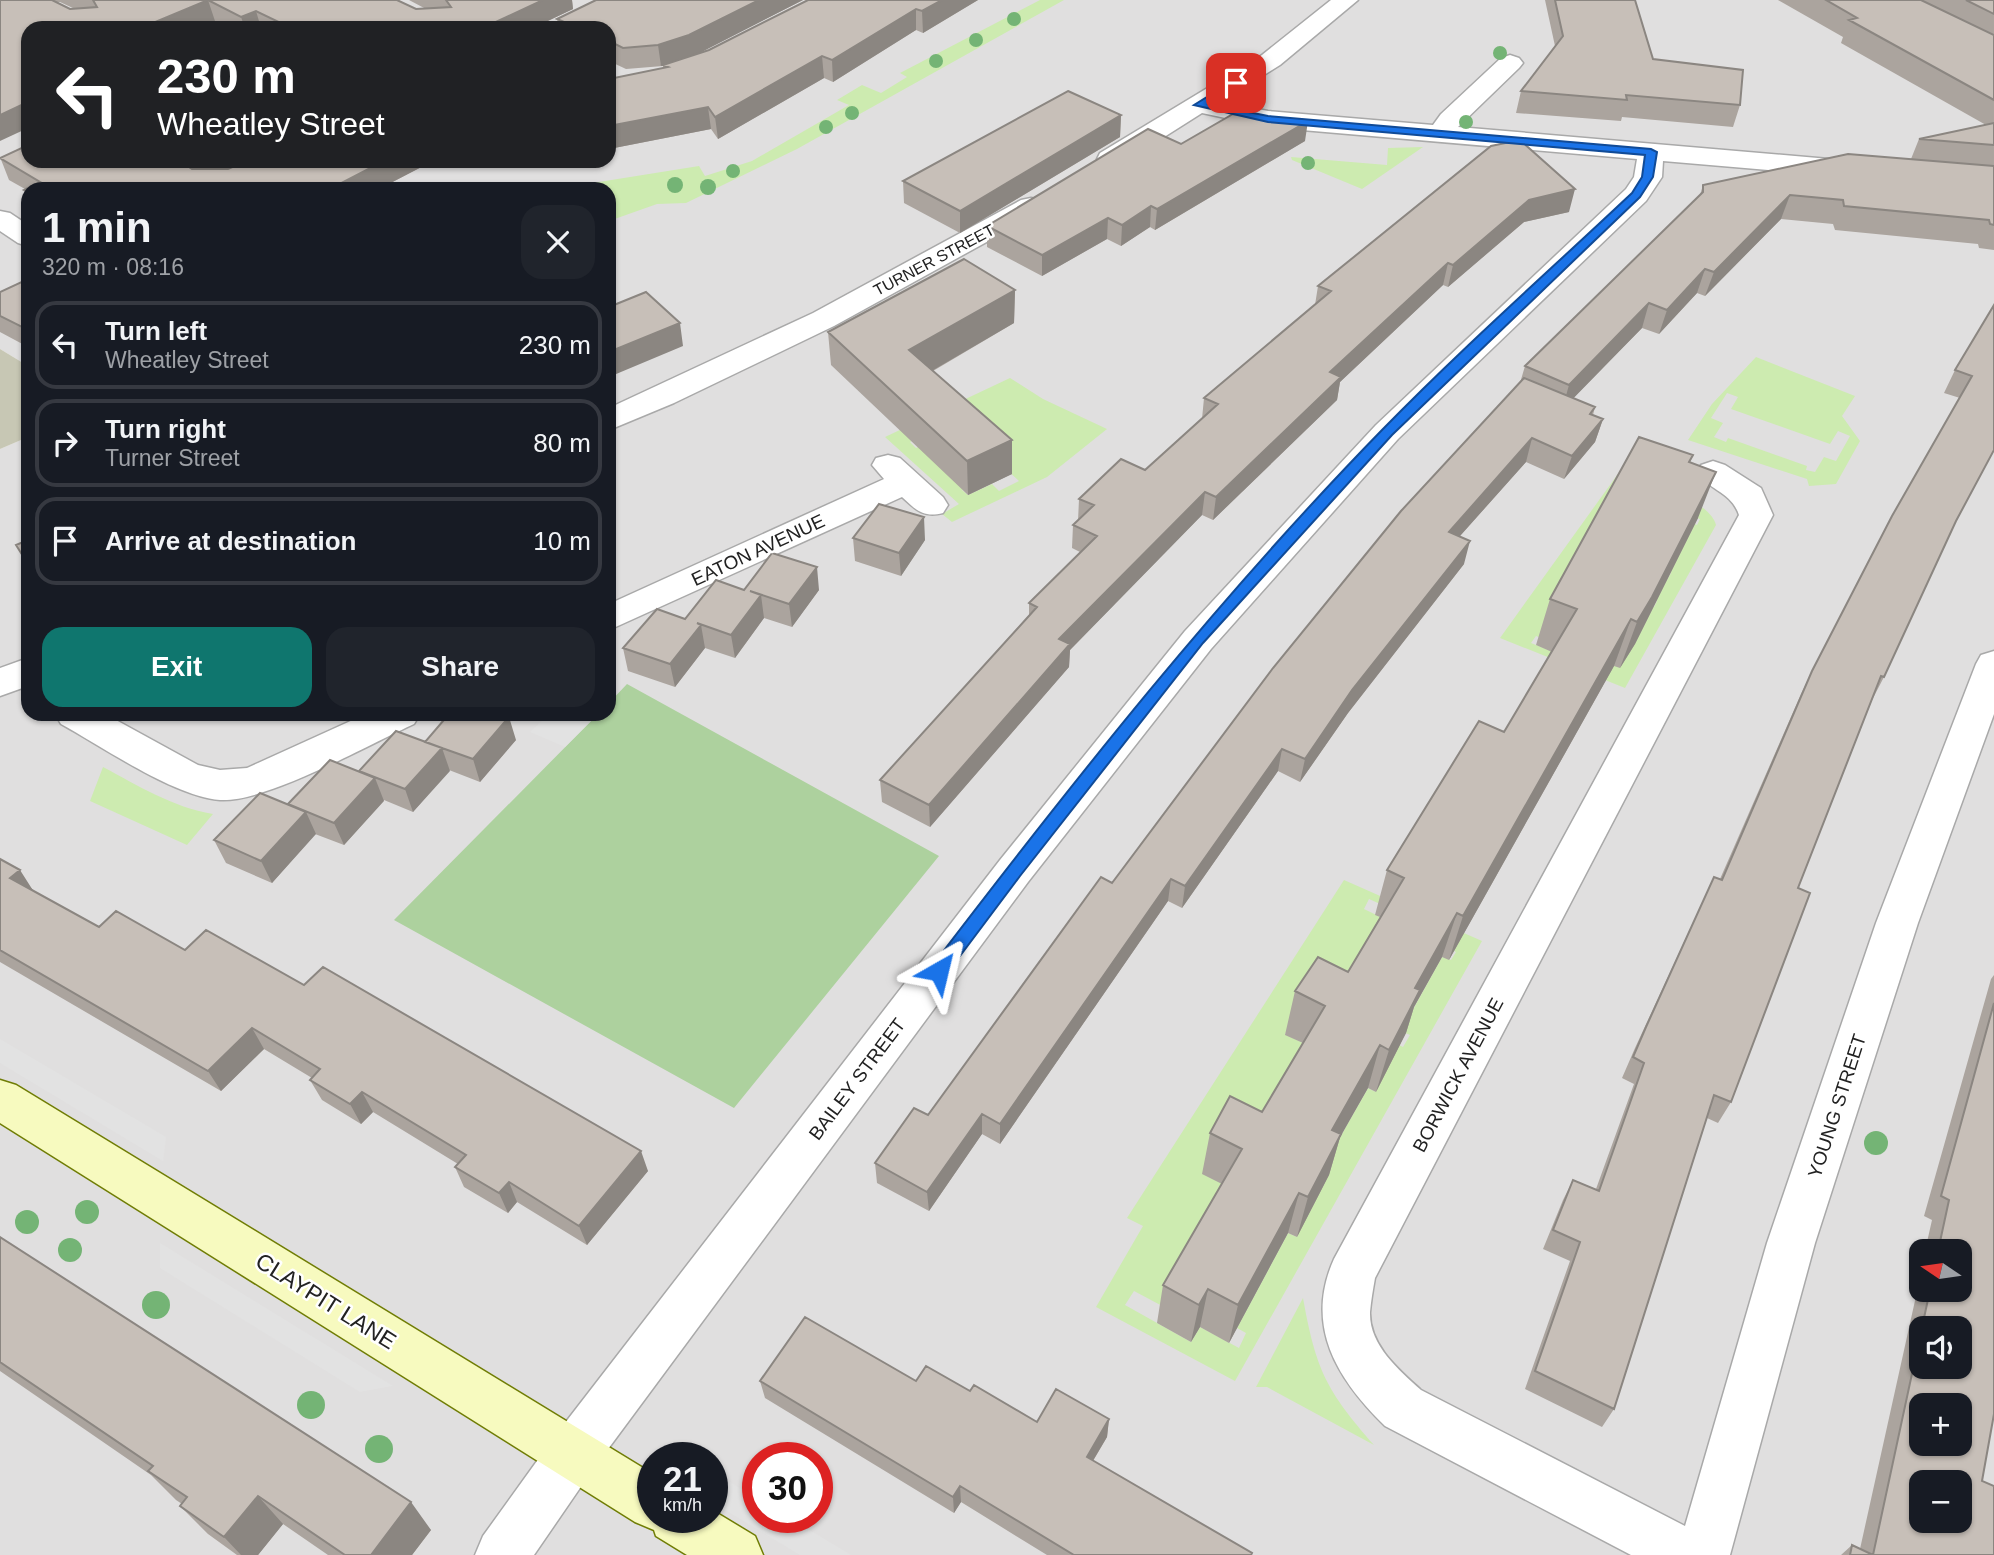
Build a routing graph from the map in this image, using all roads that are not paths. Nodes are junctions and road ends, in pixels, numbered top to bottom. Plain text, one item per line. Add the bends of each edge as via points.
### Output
1 (1346, 0) edge
2 (1510, 63) dead end
3 (1200, 105) junction
4 (1441, 134) junction
5 (1651, 152) junction
6 (1871, 170) edge
7 (1083, 175) edge
8 (1048, 196) edge
9 (0, 219) edge
10 (21, 232) edge
11 (616, 417) edge
12 (1713, 472) edge
13 (931, 505) dead end
14 (616, 614) edge
15 (1994, 664) edge
16 (88, 721) edge
17 (386, 721) edge
18 (0, 1099) edge
19 (573, 1454) junction
20 (637, 1494) edge
21 (701, 1533) edge
22 (502, 1555) edge
23 (736, 1555) edge
24 (1685, 1555) edge
25 (1703, 1555) edge

1 - 3 street via 1271,60
2 - 4 street
3 - 4 street via 1268,119
3 - 7 street
4 - 5 street
5 - 6 street
5 - 19 street, BAILEY STREET via 1647,177 1636,195 1387,432 1198,640 1014,871
8 - 11 street, TURNER STREET via 850,304 697,382
9 - 10 street
12 - 24 street, BORWICK AVENUE via 1749,496 1756,515 1351,1275 1346,1316 1352,1345 1374,1381 1403,1408
13 - 14 street, EATON AVENUE via 896,473
15 - 25 street, YOUNG STREET via 1897,923 1791,1243
16 - 17 street via 187,776 220,785 252,782
18 - 19 street, CLAYPIT LANE
19 - 20 street, CLAYPIT LANE
19 - 22 street, BAILEY STREET
21 - 23 street

